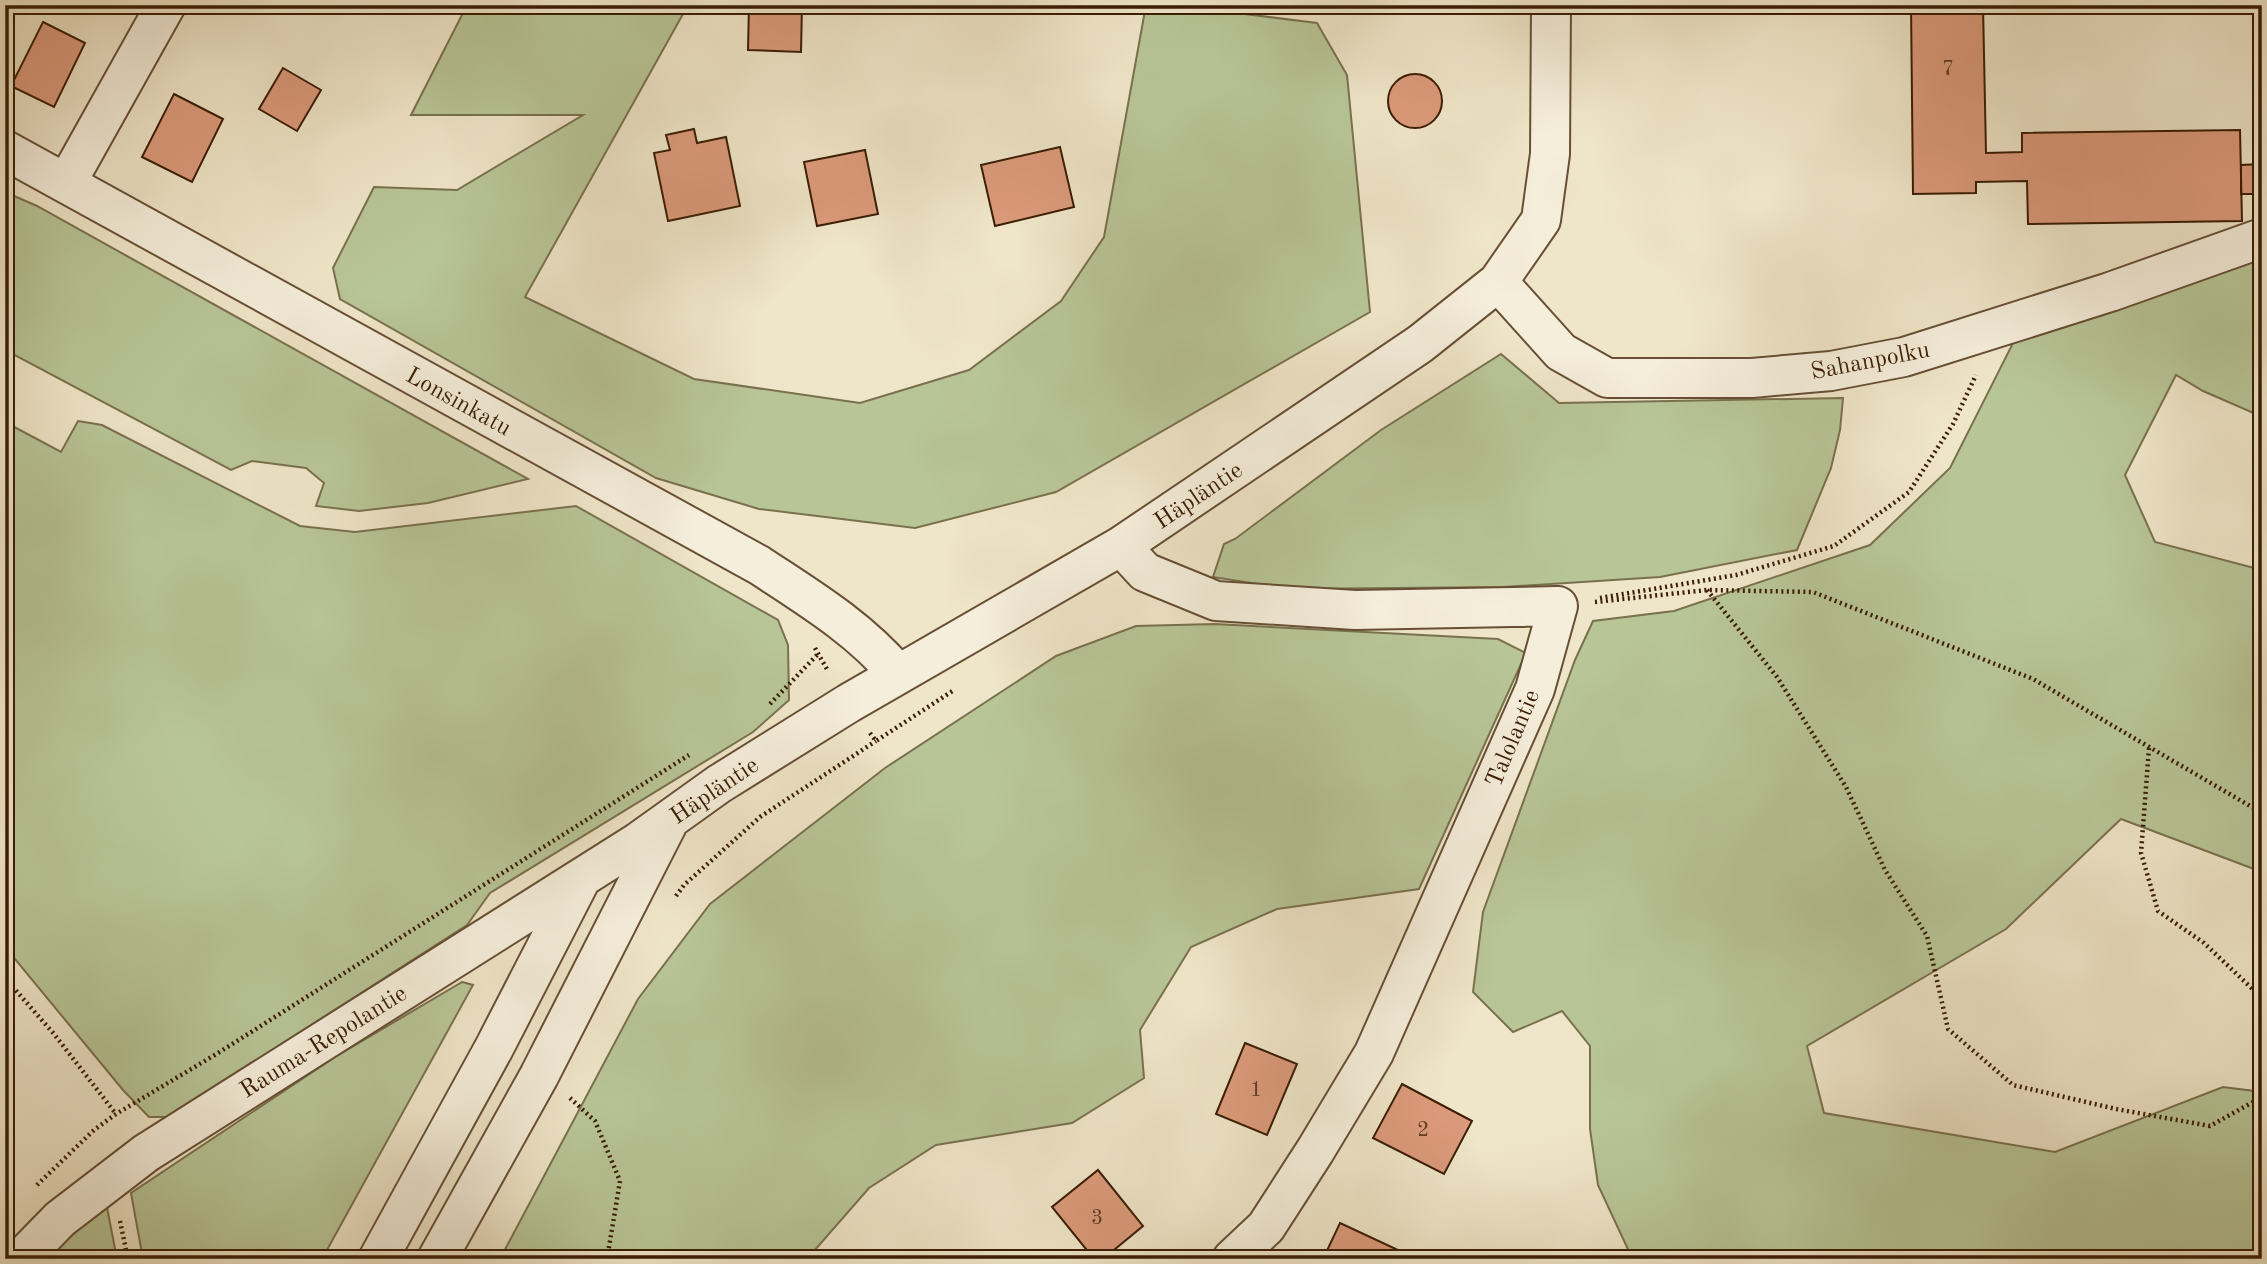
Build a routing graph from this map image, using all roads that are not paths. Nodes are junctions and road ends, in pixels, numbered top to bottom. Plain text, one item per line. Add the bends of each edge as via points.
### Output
1 (166, 5) edge
2 (1551, 5) edge
3 (5, 150) edge
4 (68, 183) junction
5 (2262, 237) edge
6 (1498, 282) junction
7 (1121, 547) junction
8 (897, 673) junction
9 (670, 819) junction
10 (638, 842) joint
11 (581, 879) junction
12 (21, 1259) edge
13 (378, 1259) edge
14 (437, 1259) edge
15 (1232, 1259) edge

1 - 4 street
2 - 6 street, Häpläntie via 1550,154 1541,220
3 - 4 street, Lonsinkatu
4 - 8 street, Lonsinkatu via 759,565 846,623
5 - 6 street, Sahanpolku via 1904,358 1831,372 1752,378 1607,378 1561,352
6 - 7 street, Häpläntie via 1420,344
7 - 8 street, Häpläntie
7 - 15 street, Talolantie via 1144,572 1216,601 1355,610 1558,606 1535,689 1374,1053 1266,1227
8 - 9 street, Häpläntie
9 - 10 street, Häpläntie
9 - 14 street via 539,1076
10 - 11 street, Rauma-Repolantie
11 - 12 street, Rauma-Repolantie via 146,1153 60,1219
11 - 13 street

